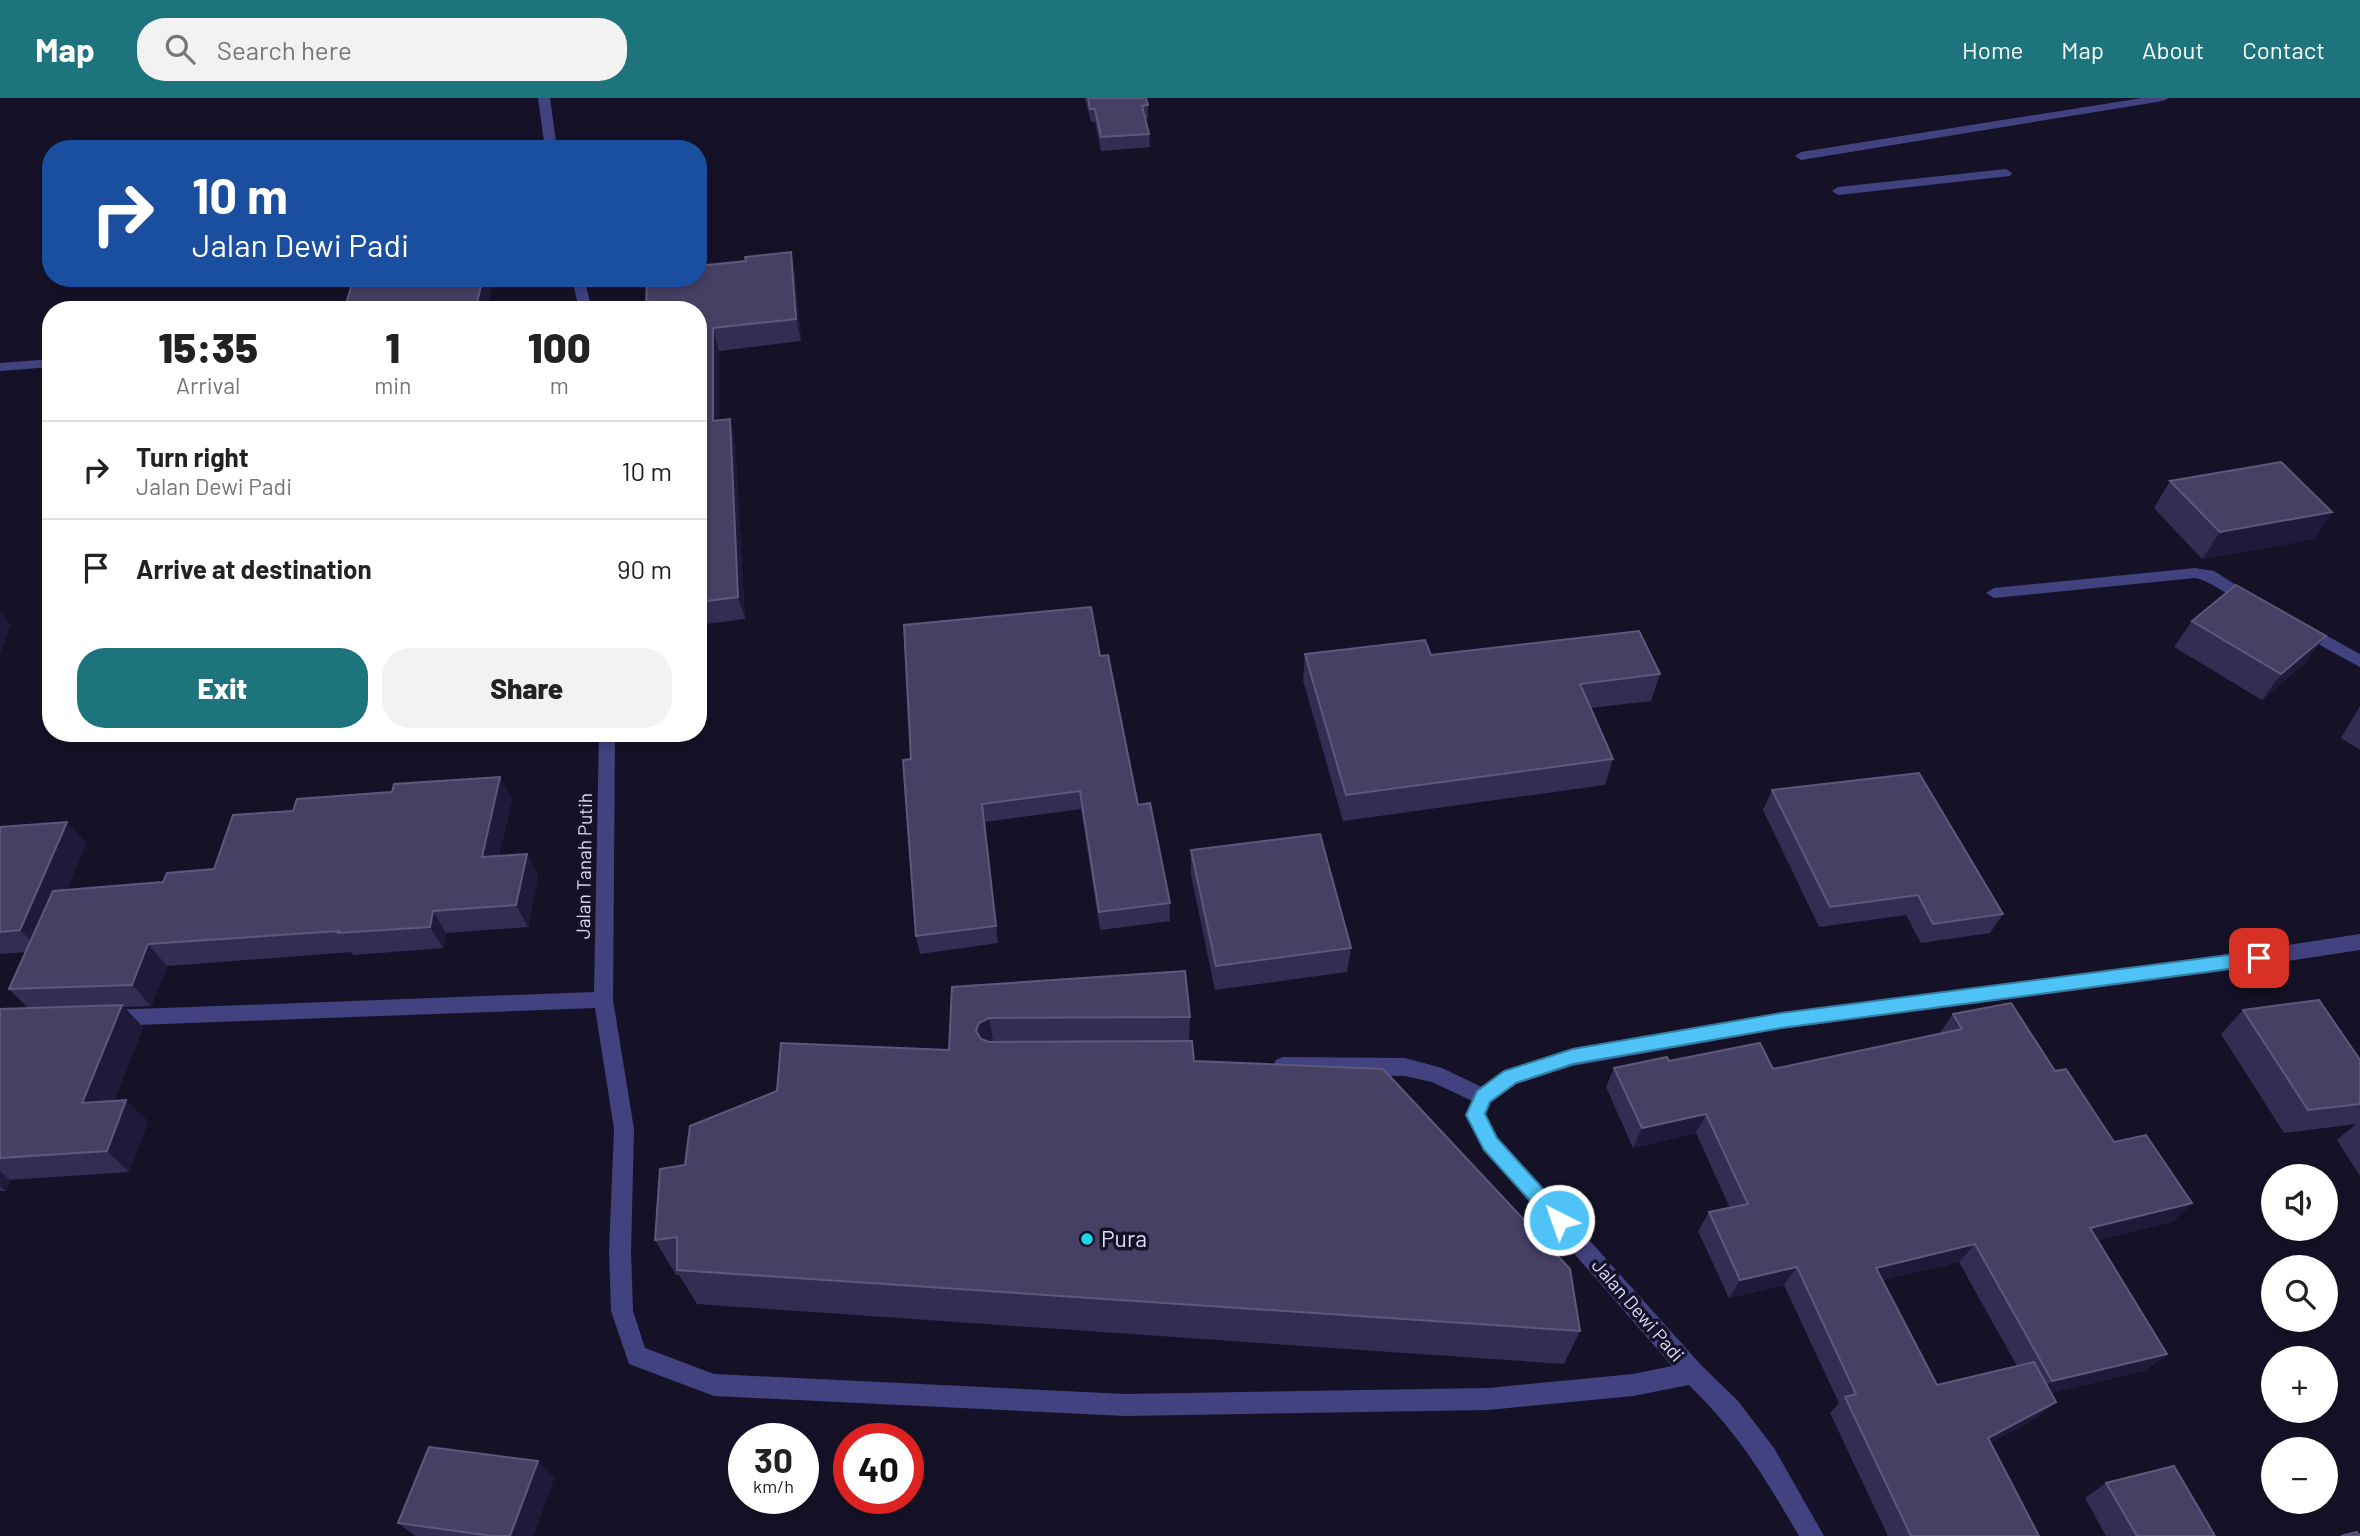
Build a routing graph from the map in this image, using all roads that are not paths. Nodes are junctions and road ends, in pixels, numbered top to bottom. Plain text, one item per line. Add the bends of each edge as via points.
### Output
1 (544, 98) edge
2 (2163, 98) edge
3 (550, 140) edge
4 (1801, 156) dead end
5 (2006, 173) dead end
6 (1838, 191) dead end
7 (42, 364) edge
8 (0, 367) edge
9 (1994, 593) dead end
10 (2267, 608) edge
11 (2290, 621) edge
12 (2360, 661) edge
13 (607, 742) edge
14 (2360, 942) edge
15 (603, 1000) junction
16 (97, 1018) edge
17 (1260, 1067) edge
18 (1483, 1097) junction
19 (1693, 1373) junction
20 (1812, 1536) edge

1 - 3 street
2 - 4 street
5 - 6 street
7 - 8 street
9 - 10 street via 2195,573 2208,575
11 - 12 street
13 - 15 street, Jalan Tanah Putih
14 - 18 street via 1781,1021 1573,1057 1510,1077
15 - 16 street
15 - 19 street, Jalan Tanah Putih via 624,1129 622,1311 637,1356 714,1385 1139,1405 1488,1399 1633,1385
17 - 18 street via 1405,1067 1435,1074
18 - 19 street, Jalan Dewi Padi via 1475,1115 1491,1144
19 - 20 street, Jalan Dewi Padi via 1730,1409 1766,1456

